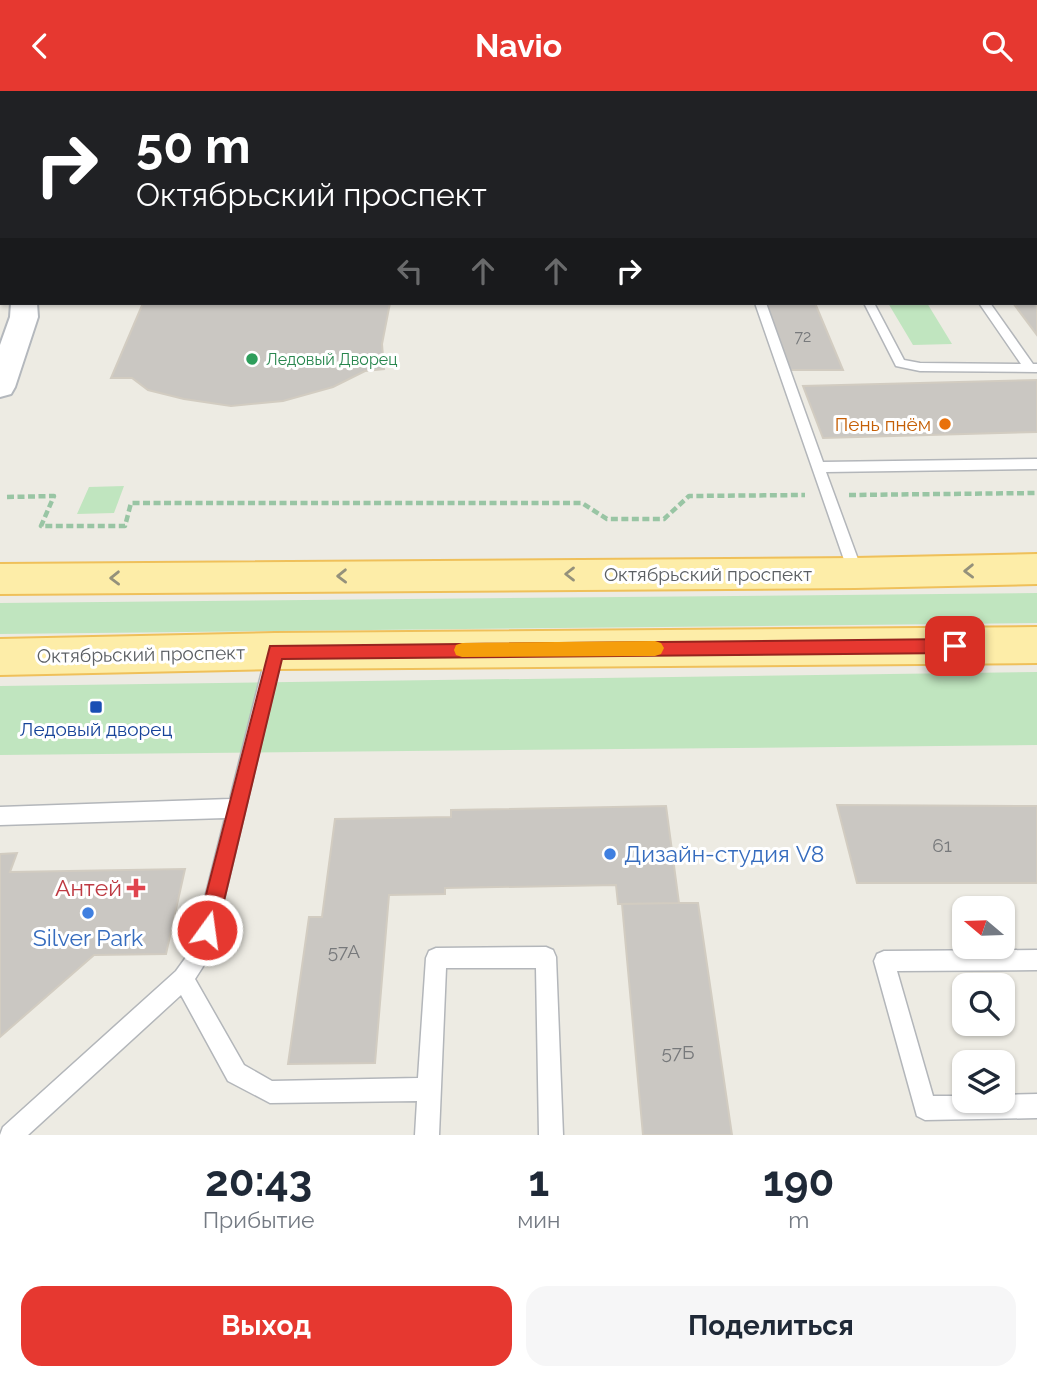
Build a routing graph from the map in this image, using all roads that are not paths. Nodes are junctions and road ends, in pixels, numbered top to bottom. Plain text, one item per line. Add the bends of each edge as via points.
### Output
1 (24, 305) edge
2 (761, 305) edge
3 (870, 305) edge
4 (987, 305) edge
5 (1034, 367) edge
6 (0, 387) edge
7 (1037, 464) edge
8 (818, 467) junction
9 (1037, 569) edge
10 (855, 573) junction
11 (0, 579) edge
12 (1037, 645) edge
13 (275, 651) junction
14 (0, 657) edge
15 (237, 808) junction
16 (0, 815) edge
17 (1037, 960) edge
18 (183, 978) junction
19 (429, 1089) junction
20 (1037, 1106) edge
21 (11, 1135) edge
22 (427, 1135) edge
23 (551, 1135) edge

1 - 6 street
2 - 8 lane
3 - 5 lane via 900,362 920,367
4 - 5 lane
7 - 8 lane
8 - 10 lane
9 -> 10 main road, Октябрьский проспект
10 -> 11 main road, Октябрьский проспект
12 - 13 main road, Октябрьский проспект
13 - 14 main road, Октябрьский проспект
13 - 15 lane
15 - 16 lane
15 - 18 lane via 201,954
17 - 20 lane via 884,961 925,1108
18 - 19 lane via 236,1073 270,1092
18 - 21 lane
19 - 22 lane
19 - 23 lane via 436,958 546,957

